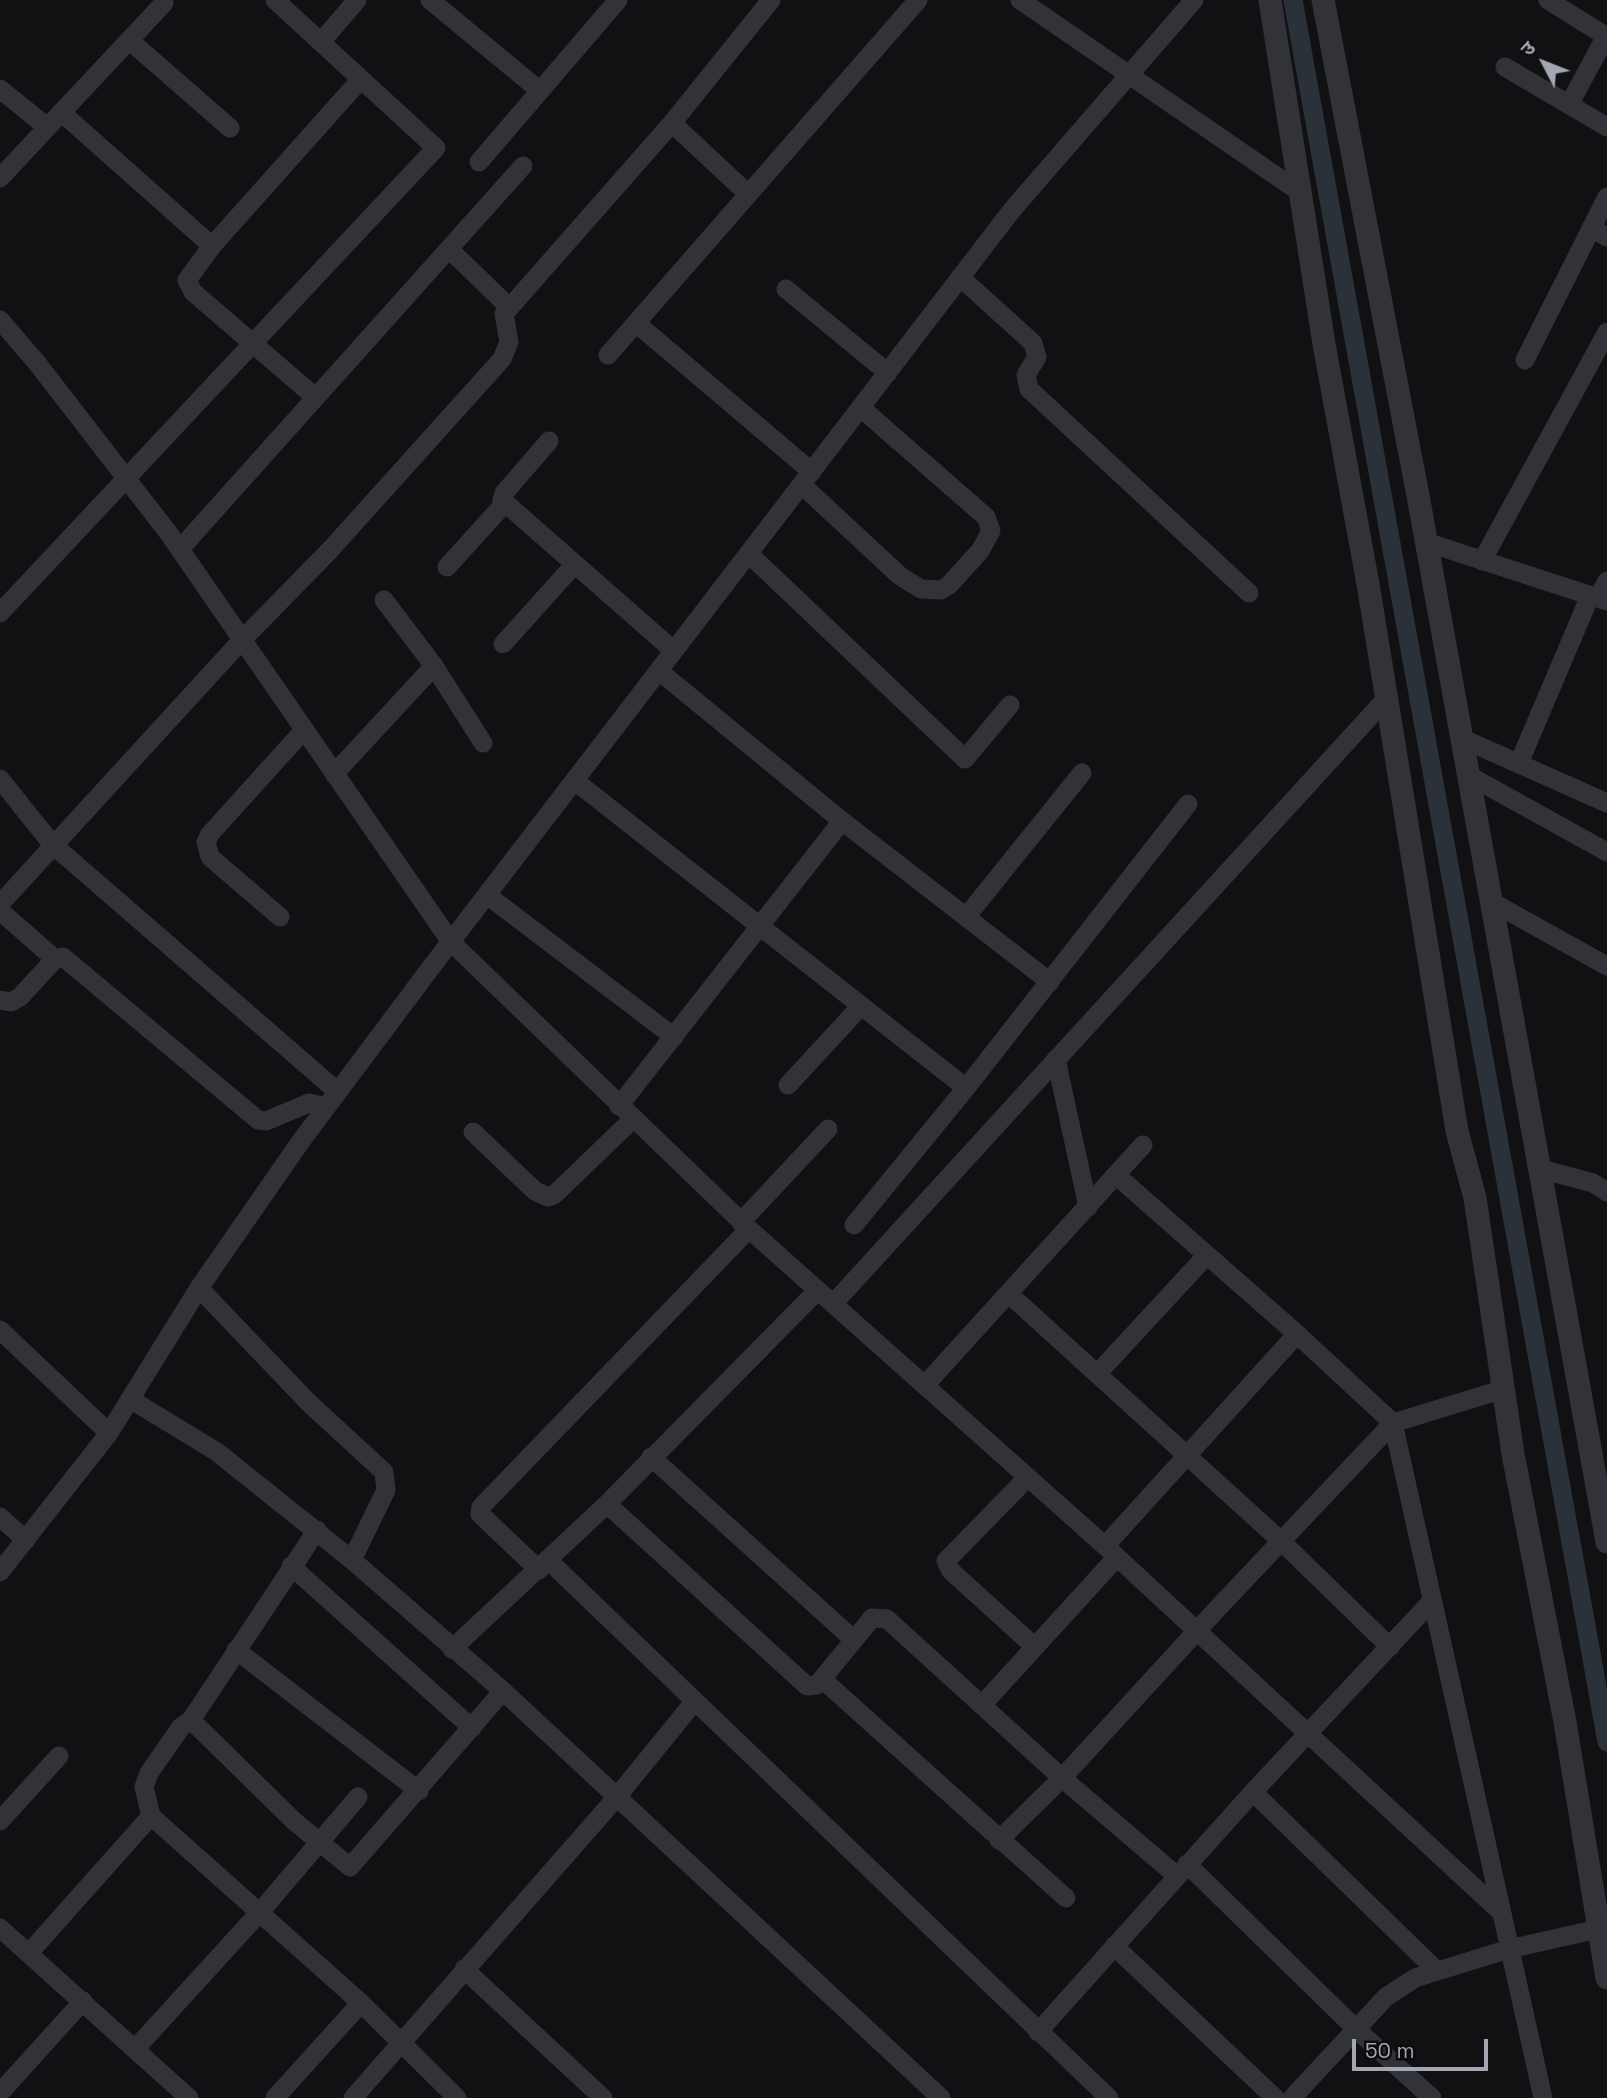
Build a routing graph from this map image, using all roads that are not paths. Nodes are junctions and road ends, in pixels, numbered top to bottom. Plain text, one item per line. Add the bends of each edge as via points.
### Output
1 (275, 0) edge
2 (357, 0) edge
3 (430, 0) edge
4 (618, 0) edge
5 (771, 0) edge
6 (918, 0) edge
7 (1020, 0) edge
8 (1270, 0) edge
9 (1323, 0) edge
10 (1548, 0) edge
11 (1191, 1) edge
12 (164, 3) dead end
13 (1607, 37) edge
14 (129, 40) junction
15 (321, 42) junction
16 (1506, 67) dead end
17 (1130, 73) junction
18 (361, 79) junction
19 (0, 89) edge
20 (539, 90) junction
21 (1569, 105) junction
22 (61, 112) junction
23 (672, 122) junction
24 (47, 127) junction
25 (1607, 127) edge
26 (230, 128) dead end
27 (479, 162) dead end
28 (523, 166) dead end
29 (0, 178) edge
30 (1301, 193) junction
31 (748, 194) junction
32 (1607, 197) edge
33 (1599, 232) edge
34 (212, 247) junction
35 (449, 248) junction
36 (960, 277) junction
37 (786, 289) dead end
38 (509, 307) junction
39 (0, 320) edge
40 (636, 323) junction
41 (1607, 332) edge
42 (250, 344) junction
43 (608, 355) dead end
44 (1525, 359) dead end
45 (1600, 360) edge
46 (888, 373) junction
47 (315, 397) junction
48 (861, 408) junction
49 (549, 442) dead end
50 (125, 476) junction
51 (807, 478) junction
52 (505, 503) junction
53 (1426, 542) junction
54 (180, 549) junction
55 (749, 554) junction
56 (1482, 561) junction
57 (574, 565) junction
58 (447, 567) dead end
59 (1249, 593) dead end
60 (1601, 594) edge
61 (384, 600) dead end
62 (0, 613) edge
63 (242, 641) junction
64 (503, 644) dead end
65 (674, 651) junction
66 (434, 666) junction
67 (659, 671) junction
68 (1385, 700) junction
69 (1010, 705) dead end
70 (303, 730) junction
71 (1461, 738) junction
72 (483, 743) dead end
73 (1519, 763) junction
74 (1082, 773) dead end
75 (334, 774) junction
76 (1468, 775) junction
77 (0, 779) edge
78 (575, 781) junction
79 (1607, 803) edge
80 (1188, 804) dead end
81 (842, 821) junction
82 (52, 845) junction
83 (1607, 852) edge
84 (487, 895) junction
85 (1490, 901) junction
86 (0, 904) edge
87 (0, 911) edge
88 (280, 917) dead end
89 (966, 917) junction
90 (759, 927) junction
91 (451, 942) junction
92 (55, 959) junction
93 (1607, 966) edge
94 (1050, 982) junction
95 (0, 1000) edge
96 (861, 1006) junction
97 (674, 1037) junction
98 (1056, 1059) junction
99 (788, 1084) dead end
100 (966, 1088) junction
101 (332, 1099) junction
102 (626, 1113) junction
103 (828, 1129) dead end
104 (473, 1132) dead end
105 (1143, 1145) dead end
106 (1537, 1168) junction
107 (1117, 1176) junction
108 (1607, 1192) edge
109 (1088, 1208) junction
110 (853, 1225) dead end
111 (745, 1226) junction
112 (1207, 1255) junction
113 (199, 1288) junction
114 (817, 1291) junction
115 (1009, 1294) junction
116 (833, 1304) junction
117 (0, 1329) edge
118 (1297, 1334) junction
119 (1097, 1374) junction
120 (925, 1385) junction
121 (1504, 1389) junction
122 (130, 1399) junction
123 (1393, 1423) junction
124 (109, 1433) junction
125 (1187, 1456) junction
126 (651, 1457) junction
127 (1600, 1469) edge
128 (1028, 1477) junction
129 (607, 1504) junction
130 (0, 1517) edge
131 (317, 1530) junction
132 (26, 1540) junction
133 (1281, 1541) junction
134 (1607, 1542) edge
135 (1111, 1552) junction
136 (352, 1560) junction
137 (544, 1565) junction
138 (292, 1566) junction
139 (0, 1572) edge
140 (1431, 1602) junction
141 (1196, 1632) junction
142 (853, 1639) junction
143 (1035, 1647) junction
144 (1390, 1647) junction
145 (452, 1649) junction
146 (236, 1650) junction
147 (822, 1679) junction
148 (503, 1691) junction
149 (694, 1702) junction
150 (982, 1705) junction
151 (191, 1720) junction
152 (472, 1728) junction
153 (1308, 1734) junction
154 (59, 1756) dead end
155 (1062, 1779) junction
156 (419, 1791) junction
157 (1253, 1791) junction
158 (358, 1797) dead end
159 (616, 1798) junction
160 (150, 1816) junction
161 (1, 1817) edge
162 (999, 1840) junction
163 (321, 1843) junction
164 (1182, 1870) junction
165 (1066, 1898) dead end
166 (260, 1912) junction
167 (1502, 1912) junction
168 (0, 1928) edge
169 (1602, 1928) edge
170 (1114, 1947) junction
171 (1509, 1949) junction
172 (29, 1954) junction
173 (464, 1969) junction
174 (1435, 1969) junction
175 (1607, 1978) edge
176 (83, 2001) junction
177 (361, 2003) junction
178 (1356, 2029) junction
179 (1038, 2032) junction
180 (400, 2043) junction
181 (135, 2049) junction
182 (0, 2093) edge
183 (589, 2094) edge
184 (189, 2098) edge
185 (275, 2098) edge
186 (354, 2098) edge
187 (457, 2098) edge
188 (941, 2098) edge
189 (1109, 2098) edge
190 (1275, 2098) edge
191 (1292, 2098) edge
192 (1432, 2098) edge
193 (1543, 2098) edge

1 - 15 street
2 - 15 street
3 - 20 street
4 - 20 street
5 - 23 street
6 - 31 street
7 - 17 street
8 - 30 street
9 - 53 street
10 - 13 street
11 - 17 street
12 - 14 street
13 - 21 street
14 - 22 street
14 - 26 street
15 - 18 street
16 - 21 street
17 - 30 street
17 - 36 street
18 - 34 street
18 - 42 street via 436,148
19 - 24 street
20 - 27 street
21 - 25 street
22 - 24 street
22 - 34 street
23 - 31 street
23 - 38 street
24 - 29 street
28 - 35 street
30 - 68 street
31 - 40 street
32 - 33 street
33 - 44 street
34 - 42 street via 189,275 188,285
35 - 38 street
35 - 47 street
36 - 46 street
36 - 59 street via 1034,344 1037,357 1026,375 1029,389
37 - 46 street
38 - 63 street via 504,320 509,342 502,359
39 - 50 street
40 - 43 street
40 - 51 street
41 - 45 street
42 - 47 street
42 - 50 street
45 - 56 street
46 - 48 street
47 - 54 street
48 - 51 street
48 - 51 street via 986,517 990,531 980,551 949,585 941,590 920,589 900,576
49 - 52 street via 504,493
50 - 54 street
50 - 62 street
51 - 55 street
52 - 57 street
52 - 58 street
53 - 56 street
53 - 71 street
54 - 63 street
55 - 65 street
55 - 69 street via 965,759
56 - 60 street
57 - 64 street
57 - 65 street
60 - 73 street
61 - 66 street
63 - 70 street
63 - 82 street
65 - 67 street
66 - 72 street
66 - 75 street
67 - 78 street
67 - 81 street
68 - 98 street
68 - 121 street via 1457,1131 1475,1198
70 - 75 street
70 - 88 street via 206,842 210,857
71 - 73 street
71 - 76 street
73 - 79 street
74 - 89 street
75 - 91 street
76 - 83 street
76 - 85 street
77 - 82 street
78 - 84 street
78 - 90 street
80 - 94 street
81 - 89 street
81 - 90 street
82 - 86 street
82 - 101 street
84 - 91 street
84 - 97 street
85 - 93 street
85 - 106 street
87 - 92 street
89 - 94 street
90 - 96 street
90 - 97 street
91 - 101 street
91 - 102 street
92 - 95 street via 20,997 11,1002
92 - 101 street via 71,961 258,1120
94 - 100 street
96 - 99 street
96 - 100 street
97 - 102 street
98 - 109 street
98 - 116 street
100 - 110 street
101 - 113 street
102 - 104 street via 548,1197 535,1191
102 - 111 street
103 - 111 street
105 - 107 street
106 - 108 street via 1593,1183
106 - 127 street
107 - 109 street
107 - 112 street
109 - 115 street
111 - 114 street
111 - 137 street via 481,1507 480,1514
112 - 118 street
112 - 119 street
113 - 122 street
113 - 136 street via 384,1472 386,1490
114 - 116 street
114 - 126 street
115 - 119 street
115 - 120 street
116 - 120 street
117 - 124 street
118 - 123 street
118 - 125 street
119 - 125 street
120 - 128 street
121 - 123 street
121 - 169 street
122 - 124 street
122 - 131 street via 217,1452
123 - 133 street
123 - 140 street
124 - 132 street
125 - 133 street
125 - 135 street
126 - 129 street
126 - 142 street
127 - 134 street
128 - 135 street
128 - 143 street via 946,1561 951,1572
129 - 137 street
129 - 147 street via 807,1686
130 - 132 street
131 - 136 street
131 - 138 street
132 - 139 street
133 - 141 street
133 - 144 street
135 - 141 street
135 - 143 street
136 - 145 street
137 - 145 street
137 - 149 street
138 - 146 street
138 - 152 street
140 - 144 street
140 - 167 street
141 - 153 street
141 - 155 street
142 - 147 street
142 - 150 street via 872,1618 883,1617
143 - 150 street
144 - 153 street
145 - 148 street
146 - 151 street
146 - 156 street
147 - 162 street
148 - 152 street
148 - 159 street
149 - 159 street
149 - 179 street
150 - 155 street
151 - 160 street via 149,1773 144,1787
151 - 163 street
152 - 156 street
153 - 157 street
153 - 167 street
154 - 161 street
155 - 162 street
155 - 164 street
156 - 163 street via 350,1867
157 - 164 street
157 - 174 street
158 - 163 street
159 - 173 street
159 - 188 street
160 - 166 street
160 - 172 street
162 - 165 street
163 - 166 street
164 - 170 street
164 - 178 street
166 - 177 street
166 - 181 street
167 - 171 street
168 - 172 street
169 - 171 street
169 - 175 street
170 - 179 street
170 - 190 street
171 - 174 street
171 - 193 street
172 - 176 street
173 - 180 street
173 - 183 street
174 - 178 street via 1394,1990
176 - 181 street
176 - 182 street
177 - 180 street
177 - 185 street
178 - 191 street
178 - 192 street
179 - 189 street
180 - 186 street
180 - 187 street
181 - 184 street

